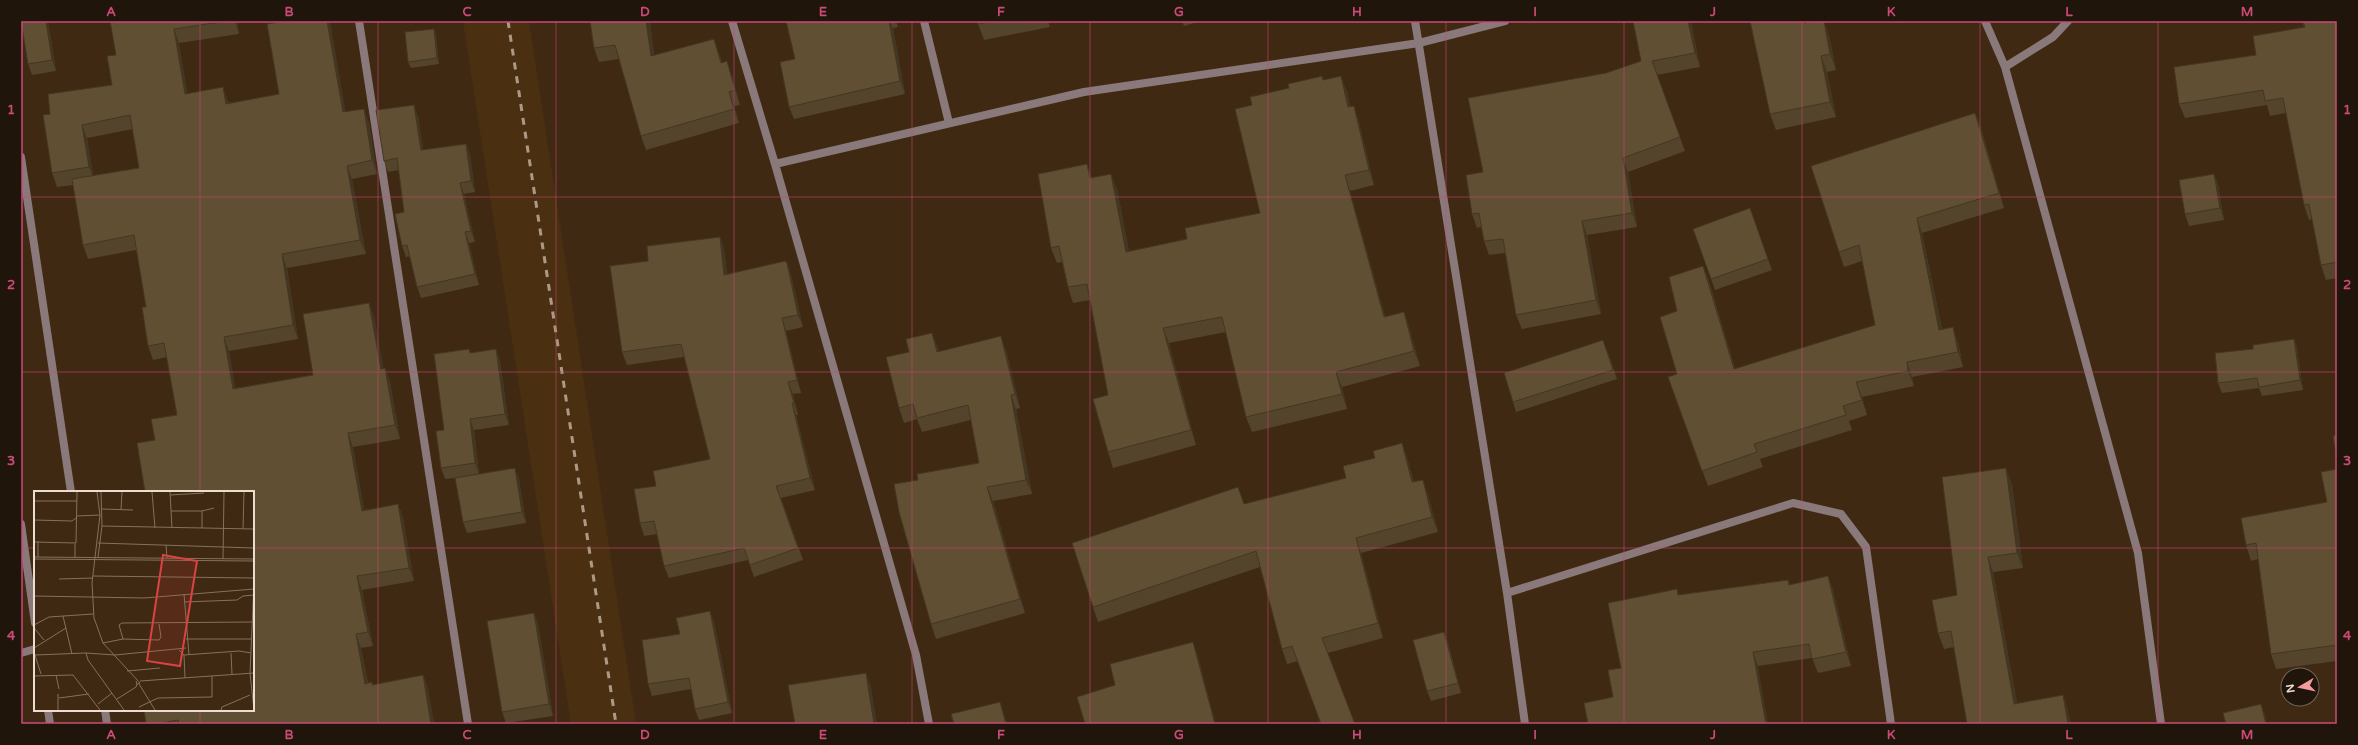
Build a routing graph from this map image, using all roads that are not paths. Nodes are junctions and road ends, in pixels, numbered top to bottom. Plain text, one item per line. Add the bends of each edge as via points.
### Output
1 (359, 21) edge
2 (732, 21) edge
3 (924, 21) edge
4 (1415, 21) edge
5 (1505, 21) edge
6 (1985, 21) edge
7 (2068, 21) edge
8 (1419, 42) junction
9 (2005, 67) junction
10 (949, 123) junction
11 (21, 157) edge
12 (775, 164) junction
13 (71, 491) edge
14 (21, 524) edge
15 (1507, 593) junction
16 (34, 616) edge
17 (34, 649) edge
18 (21, 653) edge
19 (48, 711) edge
20 (105, 711) edge
21 (50, 724) edge
22 (107, 724) edge
23 (468, 724) edge
24 (929, 724) edge
25 (1525, 724) edge
26 (1891, 724) edge
27 (2161, 724) edge

1 - 23 street
2 - 12 street
3 - 10 street
4 - 8 street
5 - 8 street
6 - 9 street
7 - 9 street via 2053,37
8 - 10 street via 1084,92
8 - 15 street
9 - 27 street via 2138,554
10 - 12 street
11 - 13 street
12 - 24 street via 914,647
14 - 16 street
15 - 25 street
15 - 26 street via 1793,503 1841,514 1866,547
17 - 18 street
19 - 21 street
20 - 22 street

